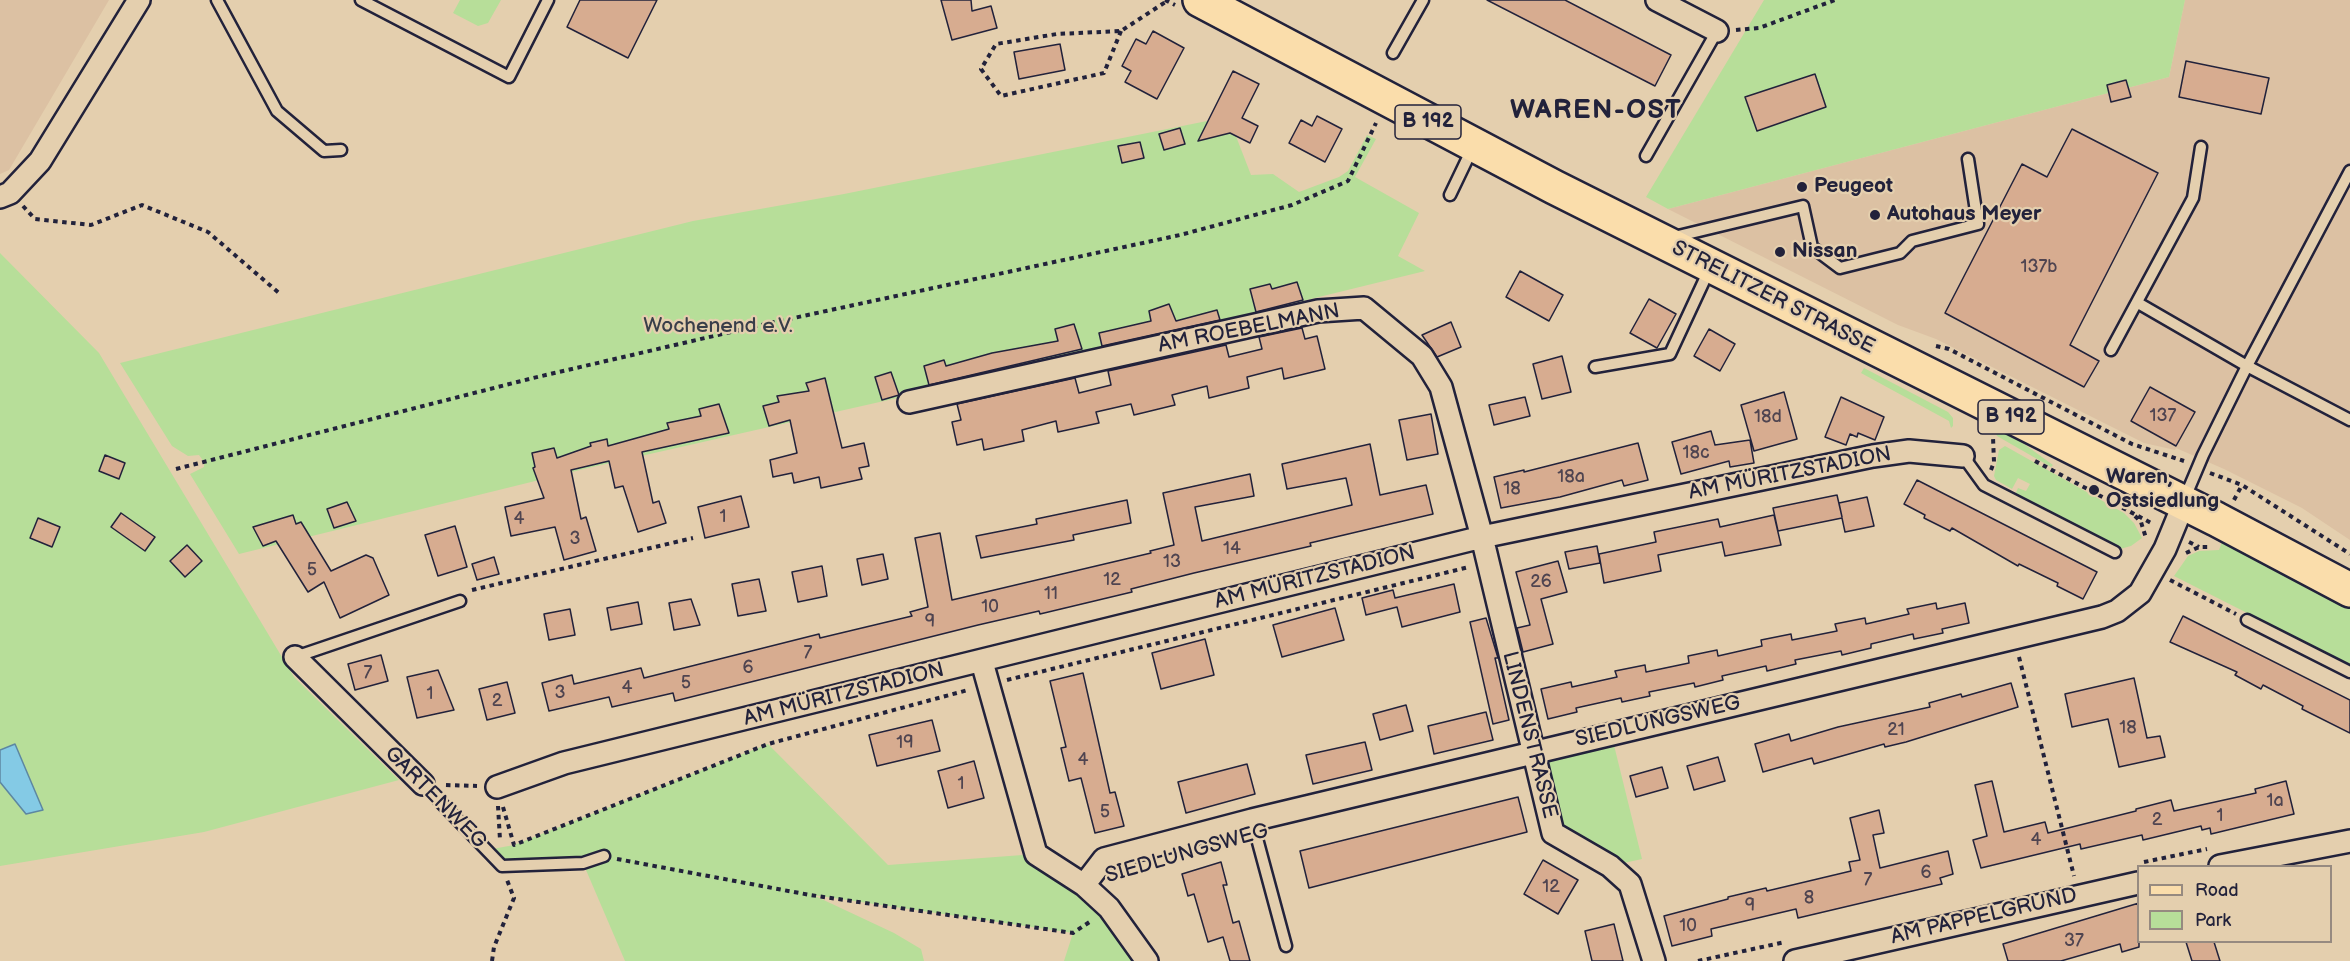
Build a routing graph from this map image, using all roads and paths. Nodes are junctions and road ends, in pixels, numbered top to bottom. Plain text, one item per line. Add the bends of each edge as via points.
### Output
1 (139, 0) edge
2 (217, 0) edge
3 (361, 0) edge
4 (548, 0) edge
5 (1168, 0) edge
6 (1200, 0) edge
7 (1423, 0) edge
8 (1657, 0) edge
9 (1835, 0) edge
10 (1121, 31) junction
11 (1717, 31) junction
12 (1393, 53) dead end
13 (1386, 100) junction
14 (1473, 145) junction
15 (2201, 147) dead end
16 (341, 150) dead end
17 (1646, 156) dead end
18 (1968, 159) dead end
19 (2350, 171) edge
20 (5, 195) edge
21 (1450, 195) dead end
22 (1659, 240) junction
23 (1711, 267) junction
24 (279, 293) dead end
25 (2138, 303) junction
26 (2111, 350) dead end
27 (2247, 366) junction
28 (1595, 367) dead end
29 (909, 402) dead end
30 (2350, 420) edge
31 (1993, 438) dead end
32 (2003, 443) dead end
33 (1963, 456) joint
34 (2032, 460) dead end
35 (176, 469) dead end
36 (2242, 485) dead end
37 (2184, 503) junction
38 (2125, 510) dead end
39 (2132, 513) dead end
40 (1482, 537) junction
41 (693, 538) dead end
42 (2147, 540) dead end
43 (2199, 547) dead end
44 (2210, 547) dead end
45 (2115, 552) dead end
46 (2350, 554) edge
47 (1488, 563) junction
48 (2153, 572) junction
49 (2350, 590) edge
50 (460, 601) joint
51 (2247, 620) joint
52 (2015, 638) junction
53 (295, 657) joint
54 (982, 662) junction
55 (2350, 672) edge
56 (990, 684) junction
57 (1533, 758) junction
58 (423, 784) junction
59 (497, 787) junction
60 (1254, 827) junction
61 (2350, 841) edge
62 (604, 856) joint
63 (2230, 865) edge
64 (2137, 883) edge
65 (1084, 885) junction
66 (2079, 894) junction
67 (1109, 908) junction
68 (1286, 946) dead end
69 (1147, 961) edge
70 (1654, 961) edge
71 (1795, 961) edge

1 - 20 street via 45,153
2 - 16 lane via 277,111 324,151
3 - 4 lane via 509,77
5 - 10 path
6 - 13 main road, STRELITZER STRASSE / B 192
7 - 12 lane
8 - 11 street
9 - 11 path via 1759,28
10 - 10 path via 1104,73 1001,96 981,69 996,44 1057,34
11 - 17 lane
13 - 14 main road, STRELITZER STRASSE / B 192
13 - 35 path via 1348,181 1292,205 1180,235 510,383
14 - 21 lane
14 - 22 main road, STRELITZER STRASSE / B 192
15 - 25 lane via 2193,198
18 - 22 lane via 1978,224 1912,241 1899,253 1840,268 1812,247 1803,206
19 - 27 lane
20 - 24 path via 35,219 91,225 142,205 208,232
22 - 23 main road, STRELITZER STRASSE / B 192
23 - 28 lane via 1670,354
23 - 37 main road, STRELITZER STRASSE / B 192
25 - 26 lane
25 - 27 lane
27 - 30 lane
27 - 37 lane
29 - 40 street, AM ROEBELMANN via 1318,311 1364,308 1422,356 1441,387
31 - 32 path
33 - 40 street, AM MÜRITZSTADION via 1909,452 1873,456
33 - 45 lane, AM MÜRITZSTADION via 1984,485
34 - 38 path
36 - 46 path
37 - 48 street, SIEDLUNGSWEG
37 - 49 main road, STRELITZER STRASSE / B 192
39 - 42 path via 2141,522
40 - 47 street, LINDENSTRASSE
40 - 54 street, AM MÜRITZSTADION
41 - 50 path via 465,592
43 - 44 path
47 - 56 path
47 - 57 street, LINDENSTRASSE
48 - 51 path
48 - 52 street, SIEDLUNGSWEG via 2140,593 2117,611
50 - 53 lane
51 - 55 lane
52 - 57 street, SIEDLUNGSWEG
52 - 66 path
53 - 58 street, GARTENWEG
54 - 56 street, SIEDLUNGSWEG
54 - 59 street, AM MÜRITZSTADION via 564,763
56 - 59 path via 768,744 514,845
56 - 65 street, SIEDLUNGSWEG via 1036,854
57 - 60 street, SIEDLUNGSWEG
57 - 70 street, LINDENSTRASSE via 1553,832 1610,866 1630,884
58 - 59 path
58 - 62 lane, GARTENWEG via 502,866 583,863
60 - 65 street, SIEDLUNGSWEG via 1116,870
60 - 68 lane
61 - 63 street
62 - 67 path via 822,897 1073,933
64 - 66 street, AM PAPPELGRUND
65 - 67 street
66 - 71 street, AM PAPPELGRUND
67 - 69 street

